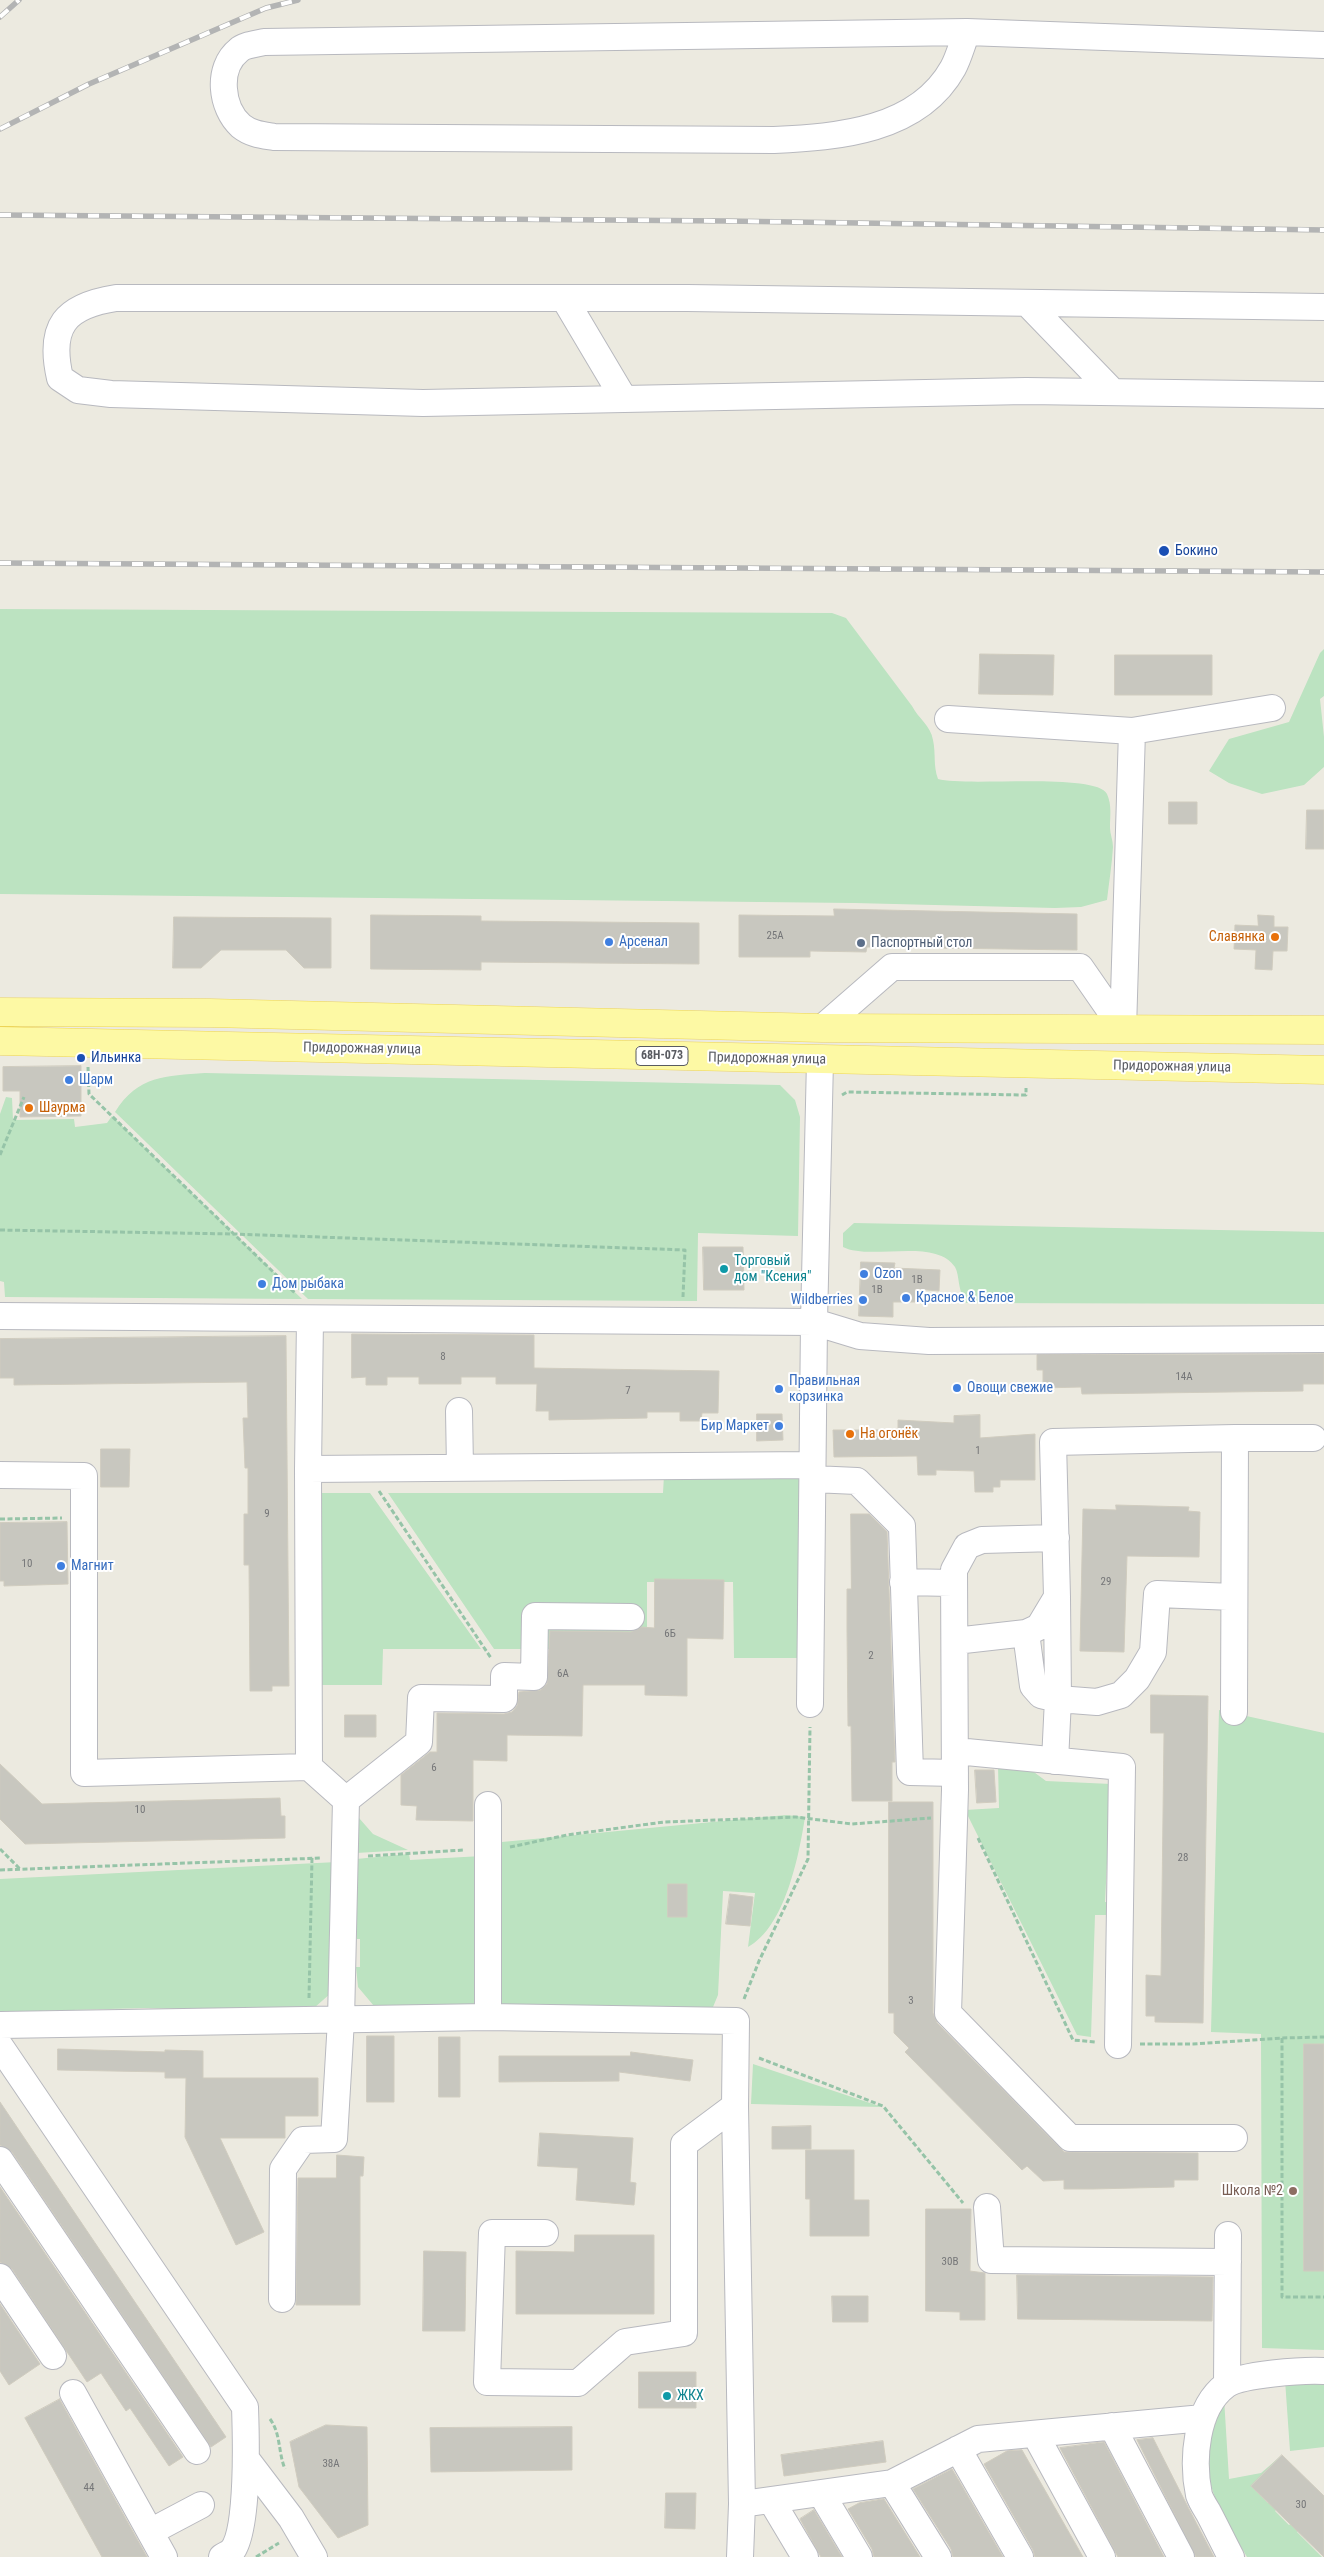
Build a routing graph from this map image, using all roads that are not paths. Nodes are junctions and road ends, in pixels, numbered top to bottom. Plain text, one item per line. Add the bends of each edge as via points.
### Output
1 (966, 32) junction
2 (1324, 45) edge
3 (564, 298) junction
4 (1027, 303) junction
5 (1324, 307) edge
6 (1112, 392) junction
7 (1324, 395) edge
8 (624, 399) junction
9 (1272, 708) dead end
10 (948, 719) dead end
11 (1132, 731) junction
12 (0, 1012) edge
13 (822, 1028) junction
14 (1123, 1029) junction
15 (1324, 1030) edge
16 (0, 1041) edge
17 (820, 1060) junction
18 (1324, 1070) edge
19 (0, 1316) edge
20 (310, 1319) junction
21 (814, 1322) junction
22 (1324, 1339) edge
23 (459, 1411) dead end
24 (1235, 1438) junction
25 (1313, 1438) dead end
26 (308, 1468) junction
27 (460, 1468) junction
28 (812, 1472) junction
29 (0, 1475) edge
30 (1056, 1538) junction
31 (904, 1582) junction
32 (952, 1583) junction
33 (1056, 1597) junction
34 (1234, 1597) junction
35 (631, 1617) dead end
36 (1026, 1633) junction
37 (955, 1640) junction
38 (1058, 1699) junction
39 (810, 1704) road end
40 (1234, 1712) dead end
41 (1055, 1761) junction
42 (956, 1762) junction
43 (309, 1767) junction
44 (346, 1800) junction
45 (488, 1805) dead end
46 (488, 2017) junction
47 (341, 2020) junction
48 (0, 2025) edge
49 (1118, 2045) road end
50 (0, 2046) edge
51 (735, 2106) junction
52 (1234, 2138) dead end
53 (0, 2160) edge
54 (975, 2206) road end
55 (545, 2233) dead end
56 (1228, 2234) dead end
57 (1228, 2262) junction
58 (0, 2277) edge
59 (282, 2299) dead end
60 (53, 2356) dead end
61 (1324, 2371) edge
62 (1227, 2384) junction
63 (73, 2393) dead end
64 (1203, 2418) junction
65 (1112, 2426) junction
66 (1035, 2434) junction
67 (958, 2449) junction
68 (197, 2451) dead end
69 (247, 2460) junction
70 (892, 2483) junction
71 (821, 2493) junction
72 (771, 2500) junction
73 (742, 2504) junction
74 (201, 2505) dead end
75 (150, 2532) junction
76 (164, 2557) edge
77 (222, 2557) edge
78 (314, 2557) edge
79 (740, 2557) edge
80 (805, 2557) edge
81 (859, 2557) edge
82 (938, 2557) edge
83 (1020, 2557) edge
84 (1102, 2557) edge
85 (1181, 2557) edge
86 (1231, 2557) edge

1 - 1 street via 264,42 240,48 227,63 224,82 228,108 241,125 252,133 274,138 822,138 863,130 906,116 934,92 953,68
1 - 2 street
3 - 4 street
3 - 8 street
3 - 8 street via 116,298 91,302 76,309 56,340 56,361 60,378 78,390 111,394 423,403
4 - 5 street
4 - 6 street
6 - 7 street
6 - 8 street
9 - 11 street
10 - 11 street
11 - 14 street
12 - 13 main road via 210,1013
13 - 14 main road
13 - 14 street via 892,967 1080,967
14 - 15 main road
16 - 17 main road, Придорожная улица / 68Н-073
17 - 18 main road, Придорожная улица / 68Н-073
17 - 21 street
19 - 20 street
20 - 21 street
20 - 26 street
21 - 22 street via 860,1336 929,1341
21 - 28 street
23 - 27 street
24 - 25 street
24 - 30 street via 1053,1442
24 - 34 street
26 - 27 street
26 - 43 street
27 - 28 street
28 - 31 street via 857,1481 902,1526
28 - 39 street
29 - 43 street via 84,1476 84,1773
30 - 32 street via 982,1540 967,1546 954,1570
30 - 33 street
31 - 32 street
31 - 42 street via 910,1772
32 - 37 street
33 - 36 street via 1039,1627
33 - 38 street
34 - 38 street via 1157,1594 1153,1652 1138,1680 1121,1695 1097,1702
34 - 40 street
35 - 44 street via 535,1616 534,1677 504,1676 504,1699 421,1698 419,1742
36 - 37 street
36 - 38 street via 1033,1686 1041,1695
37 - 42 street
38 - 41 street
41 - 42 street
41 - 49 street via 1122,1767
42 - 52 street via 948,2013 1070,2138
43 - 44 street
44 - 47 street
45 - 46 street
46 - 47 street
46 - 51 street via 736,2021
47 - 48 street
47 - 59 street via 334,2139 303,2140 283,2169
50 - 69 street via 245,2406
51 - 55 street via 684,2144 684,2332 625,2342 578,2383 488,2382 492,2233
51 - 73 street
53 - 68 street
54 - 57 street via 991,2260
56 - 57 street
57 - 62 street
58 - 60 street
61 - 62 street via 1260,2376
62 - 64 street via 1211,2399
63 - 75 street
64 - 65 street
64 - 86 street via 1197,2444 1200,2498
65 - 66 street
65 - 85 street
66 - 67 street via 978,2439
66 - 84 street
67 - 70 street
67 - 83 street
69 - 77 street via 240,2534 232,2551
69 - 78 street via 291,2518
70 - 71 street
70 - 82 street
71 - 72 street
71 - 81 street
72 - 73 street
72 - 80 street
73 - 79 street
74 - 75 street
75 - 76 street

